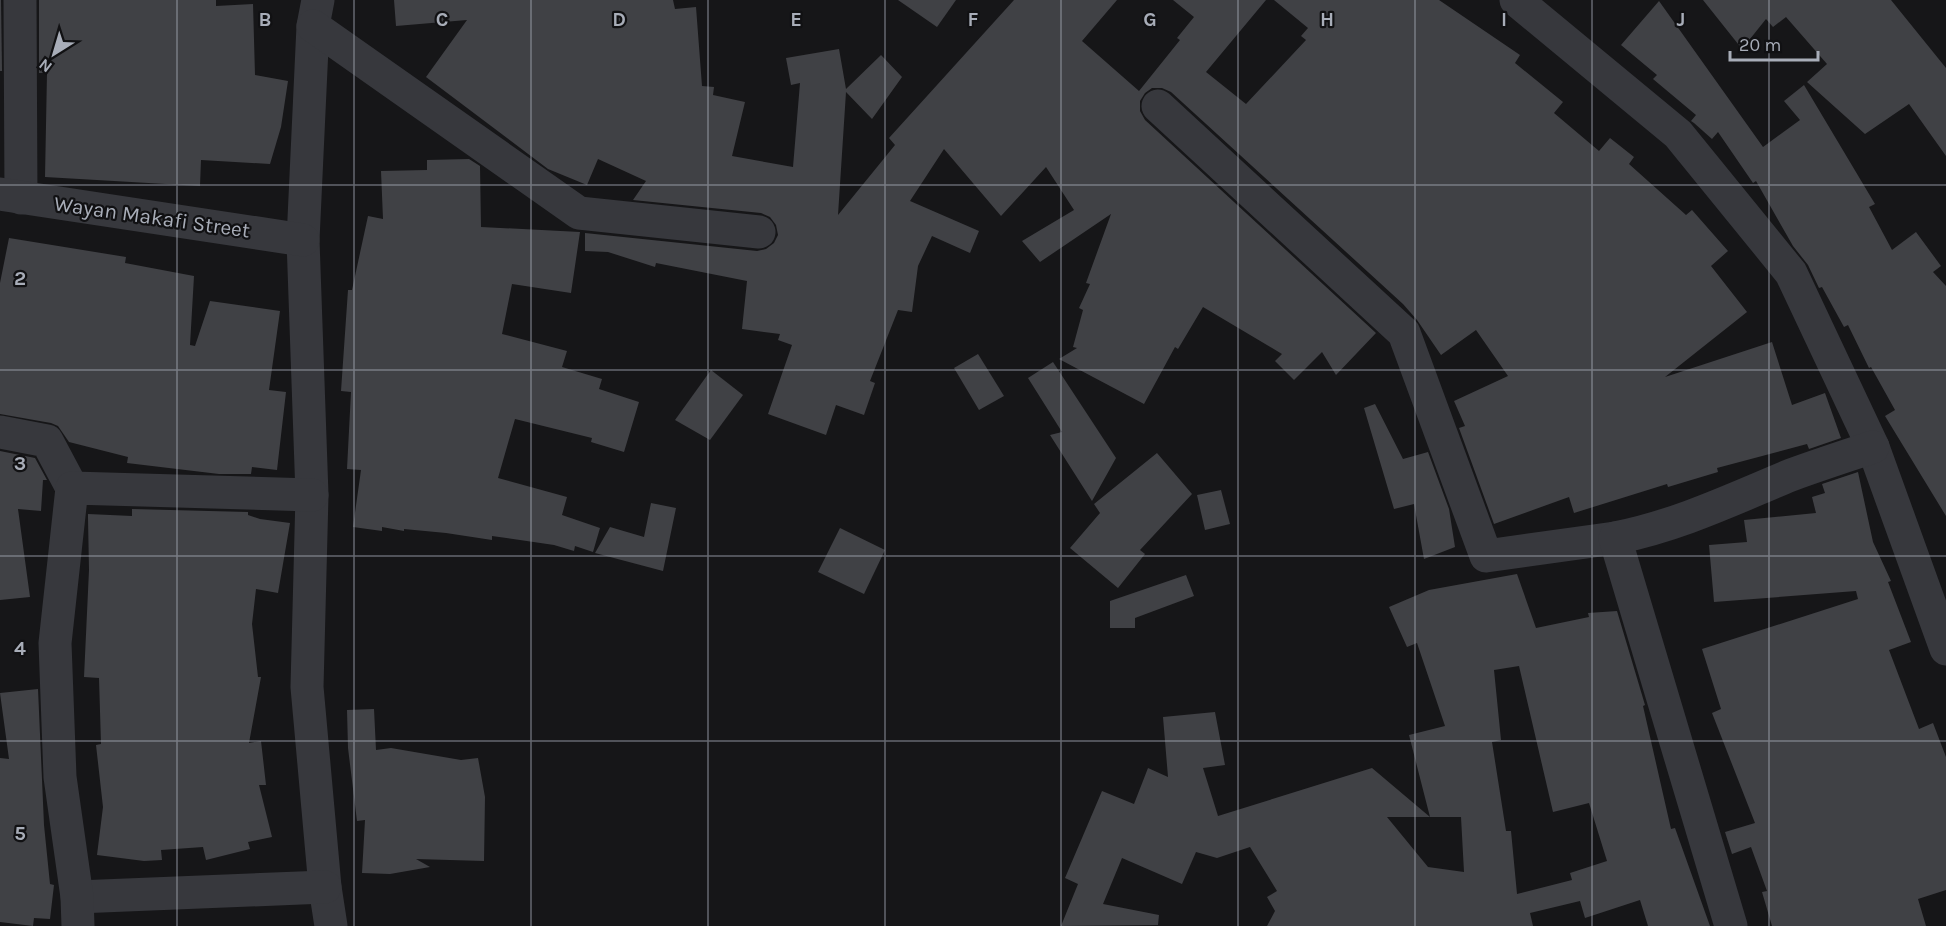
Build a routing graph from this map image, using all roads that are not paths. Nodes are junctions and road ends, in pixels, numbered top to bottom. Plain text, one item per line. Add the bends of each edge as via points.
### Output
1 (20, 0) edge
2 (1516, 0) edge
3 (316, 13) edge
4 (1158, 106) dead end
5 (10, 196) edge
6 (759, 232) dead end
7 (303, 240) junction
8 (0, 432) edge
9 (1873, 447) junction
10 (72, 488) junction
11 (312, 495) junction
12 (1615, 538) junction
13 (1946, 649) edge
14 (325, 887) junction
15 (77, 912) edge
16 (331, 926) edge
17 (1731, 926) edge

1 - 5 street
2 - 9 street via 1678,134 1791,273
3 - 6 street via 579,213
3 - 7 street
4 - 12 street via 1404,333 1486,556
5 - 7 street, Wayan Makafi Street
7 - 11 street
8 - 10 street via 47,441
9 - 12 street via 1661,528
9 - 13 street
10 - 11 street
10 - 15 street via 55,643 60,777
11 - 14 street via 307,687
12 - 17 street
14 - 15 street
14 - 16 street

